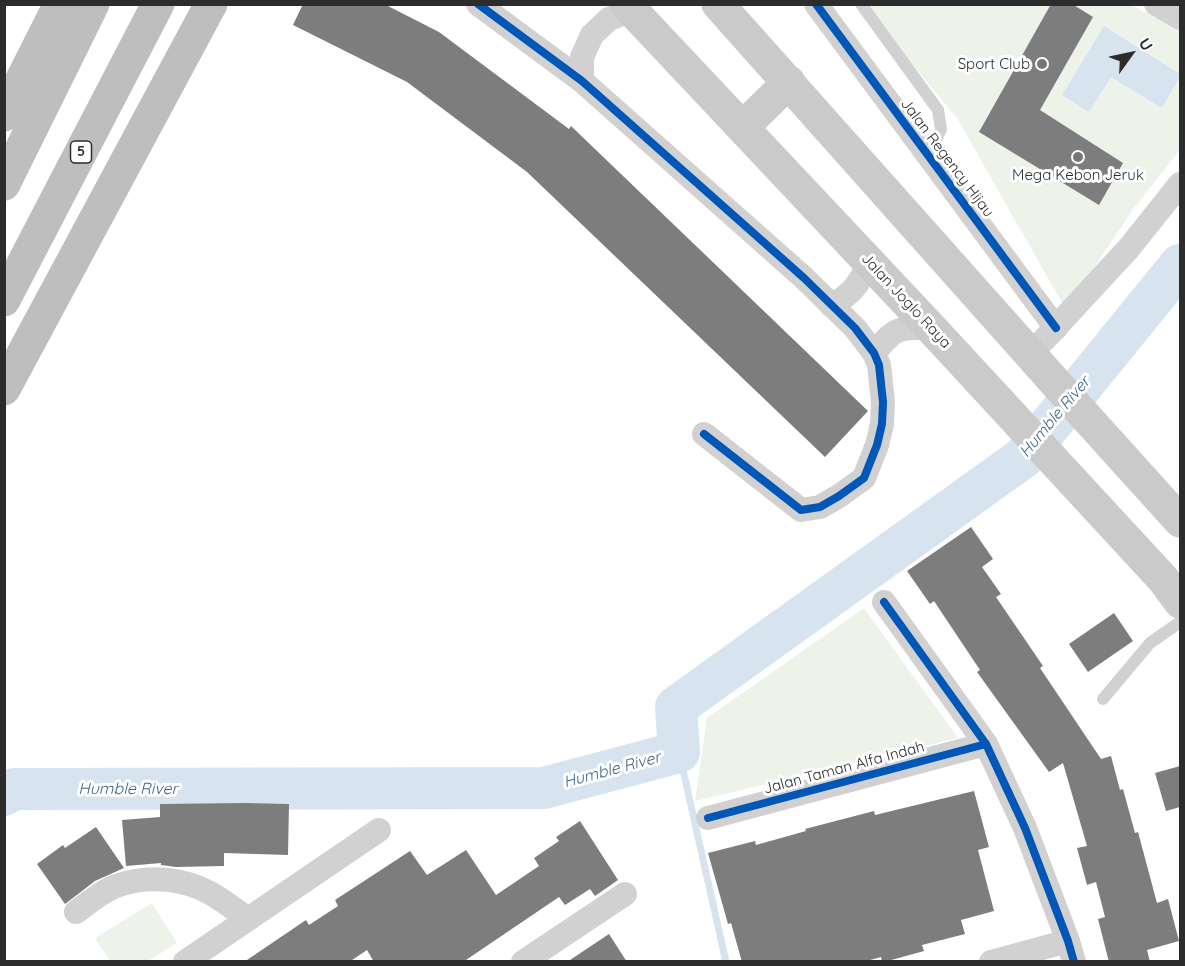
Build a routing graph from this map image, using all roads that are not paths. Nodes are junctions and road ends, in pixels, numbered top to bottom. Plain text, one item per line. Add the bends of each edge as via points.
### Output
1 (60, 4) edge
2 (93, 4) edge
3 (158, 4) edge
4 (211, 4) edge
5 (478, 4) edge
6 (718, 4) edge
7 (816, 4) edge
8 (861, 4) edge
9 (1156, 4) edge
10 (629, 7) edge
11 (1180, 18) edge
12 (582, 81) junction
13 (789, 82) junction
14 (4, 115) edge
15 (743, 127) junction
16 (929, 157) junction
17 (4, 184) edge
18 (1180, 184) edge
19 (869, 262) junction
20 (4, 300) edge
21 (832, 306) junction
22 (931, 328) junction
23 (1056, 328) junction
24 (874, 353) junction
25 (1040, 366) junction
26 (4, 389) edge
27 (704, 434) dead end
28 (1180, 521) edge
29 (884, 602) dead end
30 (1180, 602) edge
31 (1180, 622) edge
32 (1103, 699) dead end
33 (986, 744) junction
34 (708, 818) dead end
35 (379, 830) dead end
36 (625, 894) dead end
37 (76, 912) dead end
38 (248, 919) junction
39 (1071, 951) edge
40 (210, 955) edge
41 (185, 962) edge
42 (524, 962) edge
43 (991, 962) edge

1 - 14 highway
2 - 17 highway
3 - 20 highway, 5
4 - 26 highway
5 - 12 street
6 - 13 main road
7 - 16 street, Jalan Regency Hijau
8 - 16 lane, Jalan Regency Hijau via 938,110 941,129
9 - 11 street
10 - 12 street via 592,35 582,57
10 - 15 main road, Jalan Joglo Raya
12 - 21 street
13 - 15 main road
13 - 25 main road
15 - 19 main road, Jalan Joglo Raya
16 - 23 street, Jalan Regency Hijau
18 - 23 street via 1129,248
19 - 21 street via 850,295
19 - 22 main road, Jalan Joglo Raya
21 - 24 street
22 - 24 street via 903,327 888,336
22 - 30 main road, Jalan Joglo Raya
23 - 25 street
24 - 27 street via 883,402 877,445 864,478 820,507 801,510
25 - 28 main road
29 - 33 street
31 - 32 lane via 1150,643
33 - 34 street, Jalan Taman Alfa Indah
33 - 39 street via 1025,828
35 - 38 street
36 - 42 street
37 - 38 street via 120,884 158,878 209,892
38 - 40 street
39 - 43 street
40 - 41 street

